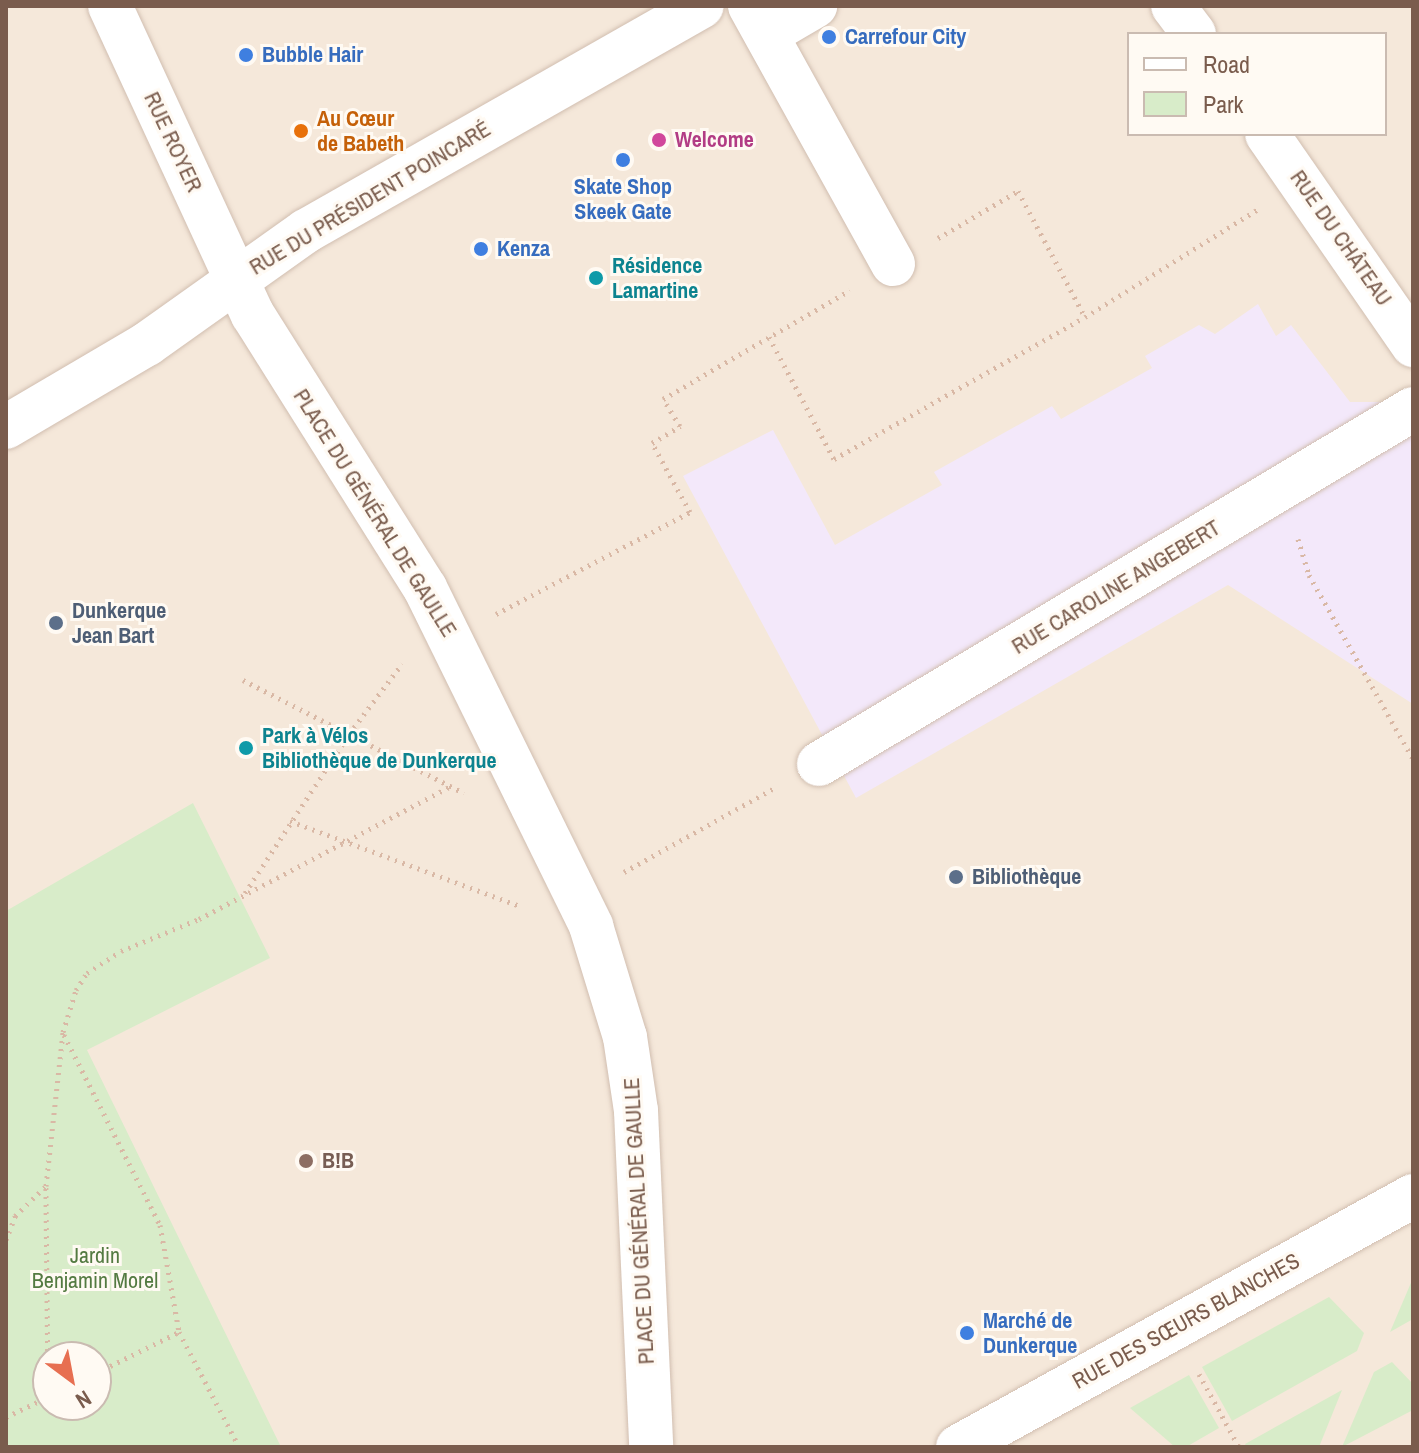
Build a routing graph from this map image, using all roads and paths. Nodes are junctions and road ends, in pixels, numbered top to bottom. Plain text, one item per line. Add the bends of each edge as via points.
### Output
1 (110, 6) edge
2 (702, 6) edge
3 (815, 6) edge
4 (1173, 6) edge
5 (758, 20) edge
6 (1192, 32) edge
7 (1268, 136) edge
8 (1301, 180) junction
9 (893, 264) junction
10 (235, 278) junction
11 (1085, 317) junction
12 (769, 337) junction
13 (1413, 345) edge
14 (1413, 409) edge
15 (6, 427) edge
16 (1309, 575) dead end
17 (452, 637) junction
18 (243, 680) dead end
19 (349, 734) junction
20 (1413, 759) edge
21 (819, 764) joint
22 (451, 786) junction
23 (480, 801) dead end
24 (290, 821) junction
25 (346, 843) junction
26 (245, 893) junction
27 (578, 897) junction
28 (63, 1032) junction
29 (46, 1186) junction
30 (1413, 1196) edge
31 (6, 1240) edge
32 (1174, 1327) junction
33 (179, 1332) junction
34 (48, 1341) edge
35 (112, 1365) edge
36 (32, 1405) edge
37 (6, 1417) edge
38 (239, 1447) edge
39 (651, 1447) edge
40 (958, 1447) edge
41 (1239, 1447) edge

1 - 10 street, RUE ROYER
2 - 10 street, RUE DU PRÉSIDENT POINCARÉ via 306,231
3 - 5 street
4 - 6 street
5 - 9 street
7 - 8 street, RUE DU CHÂTEAU
8 - 11 path
8 - 13 street, RUE DU CHÂTEAU
9 - 11 path via 1018,191
9 - 12 path
10 - 15 street, RUE DU PRÉSIDENT POINCARÉ via 147,344
10 - 17 street, PLACE DU GÉNÉRAL DE GAULLE via 274,351 395,537
11 - 12 path via 834,459
12 - 17 path via 663,399 680,426 652,443 690,512
14 - 21 street, RUE CAROLINE ANGEBERT
16 - 20 path
17 - 19 path via 394,668
17 - 27 street, PLACE DU GÉNÉRAL DE GAULLE
18 - 19 path
19 - 22 path
19 - 24 path
21 - 27 path
22 - 23 path
22 - 25 path
24 - 25 path
24 - 26 path
25 - 26 path
25 - 27 path via 542,915
26 - 28 path via 175,931 103,961 76,990
27 - 39 street, PLACE DU GÉNÉRAL DE GAULLE via 613,995 635,1100
28 - 29 path
28 - 33 path via 160,1225
29 - 31 path via 15,1216
29 - 34 path
30 - 32 street, RUE DES SŒURS BLANCHES
32 - 40 street, RUE DES SŒURS BLANCHES
32 - 41 path
33 - 35 path
33 - 38 path
36 - 37 path

